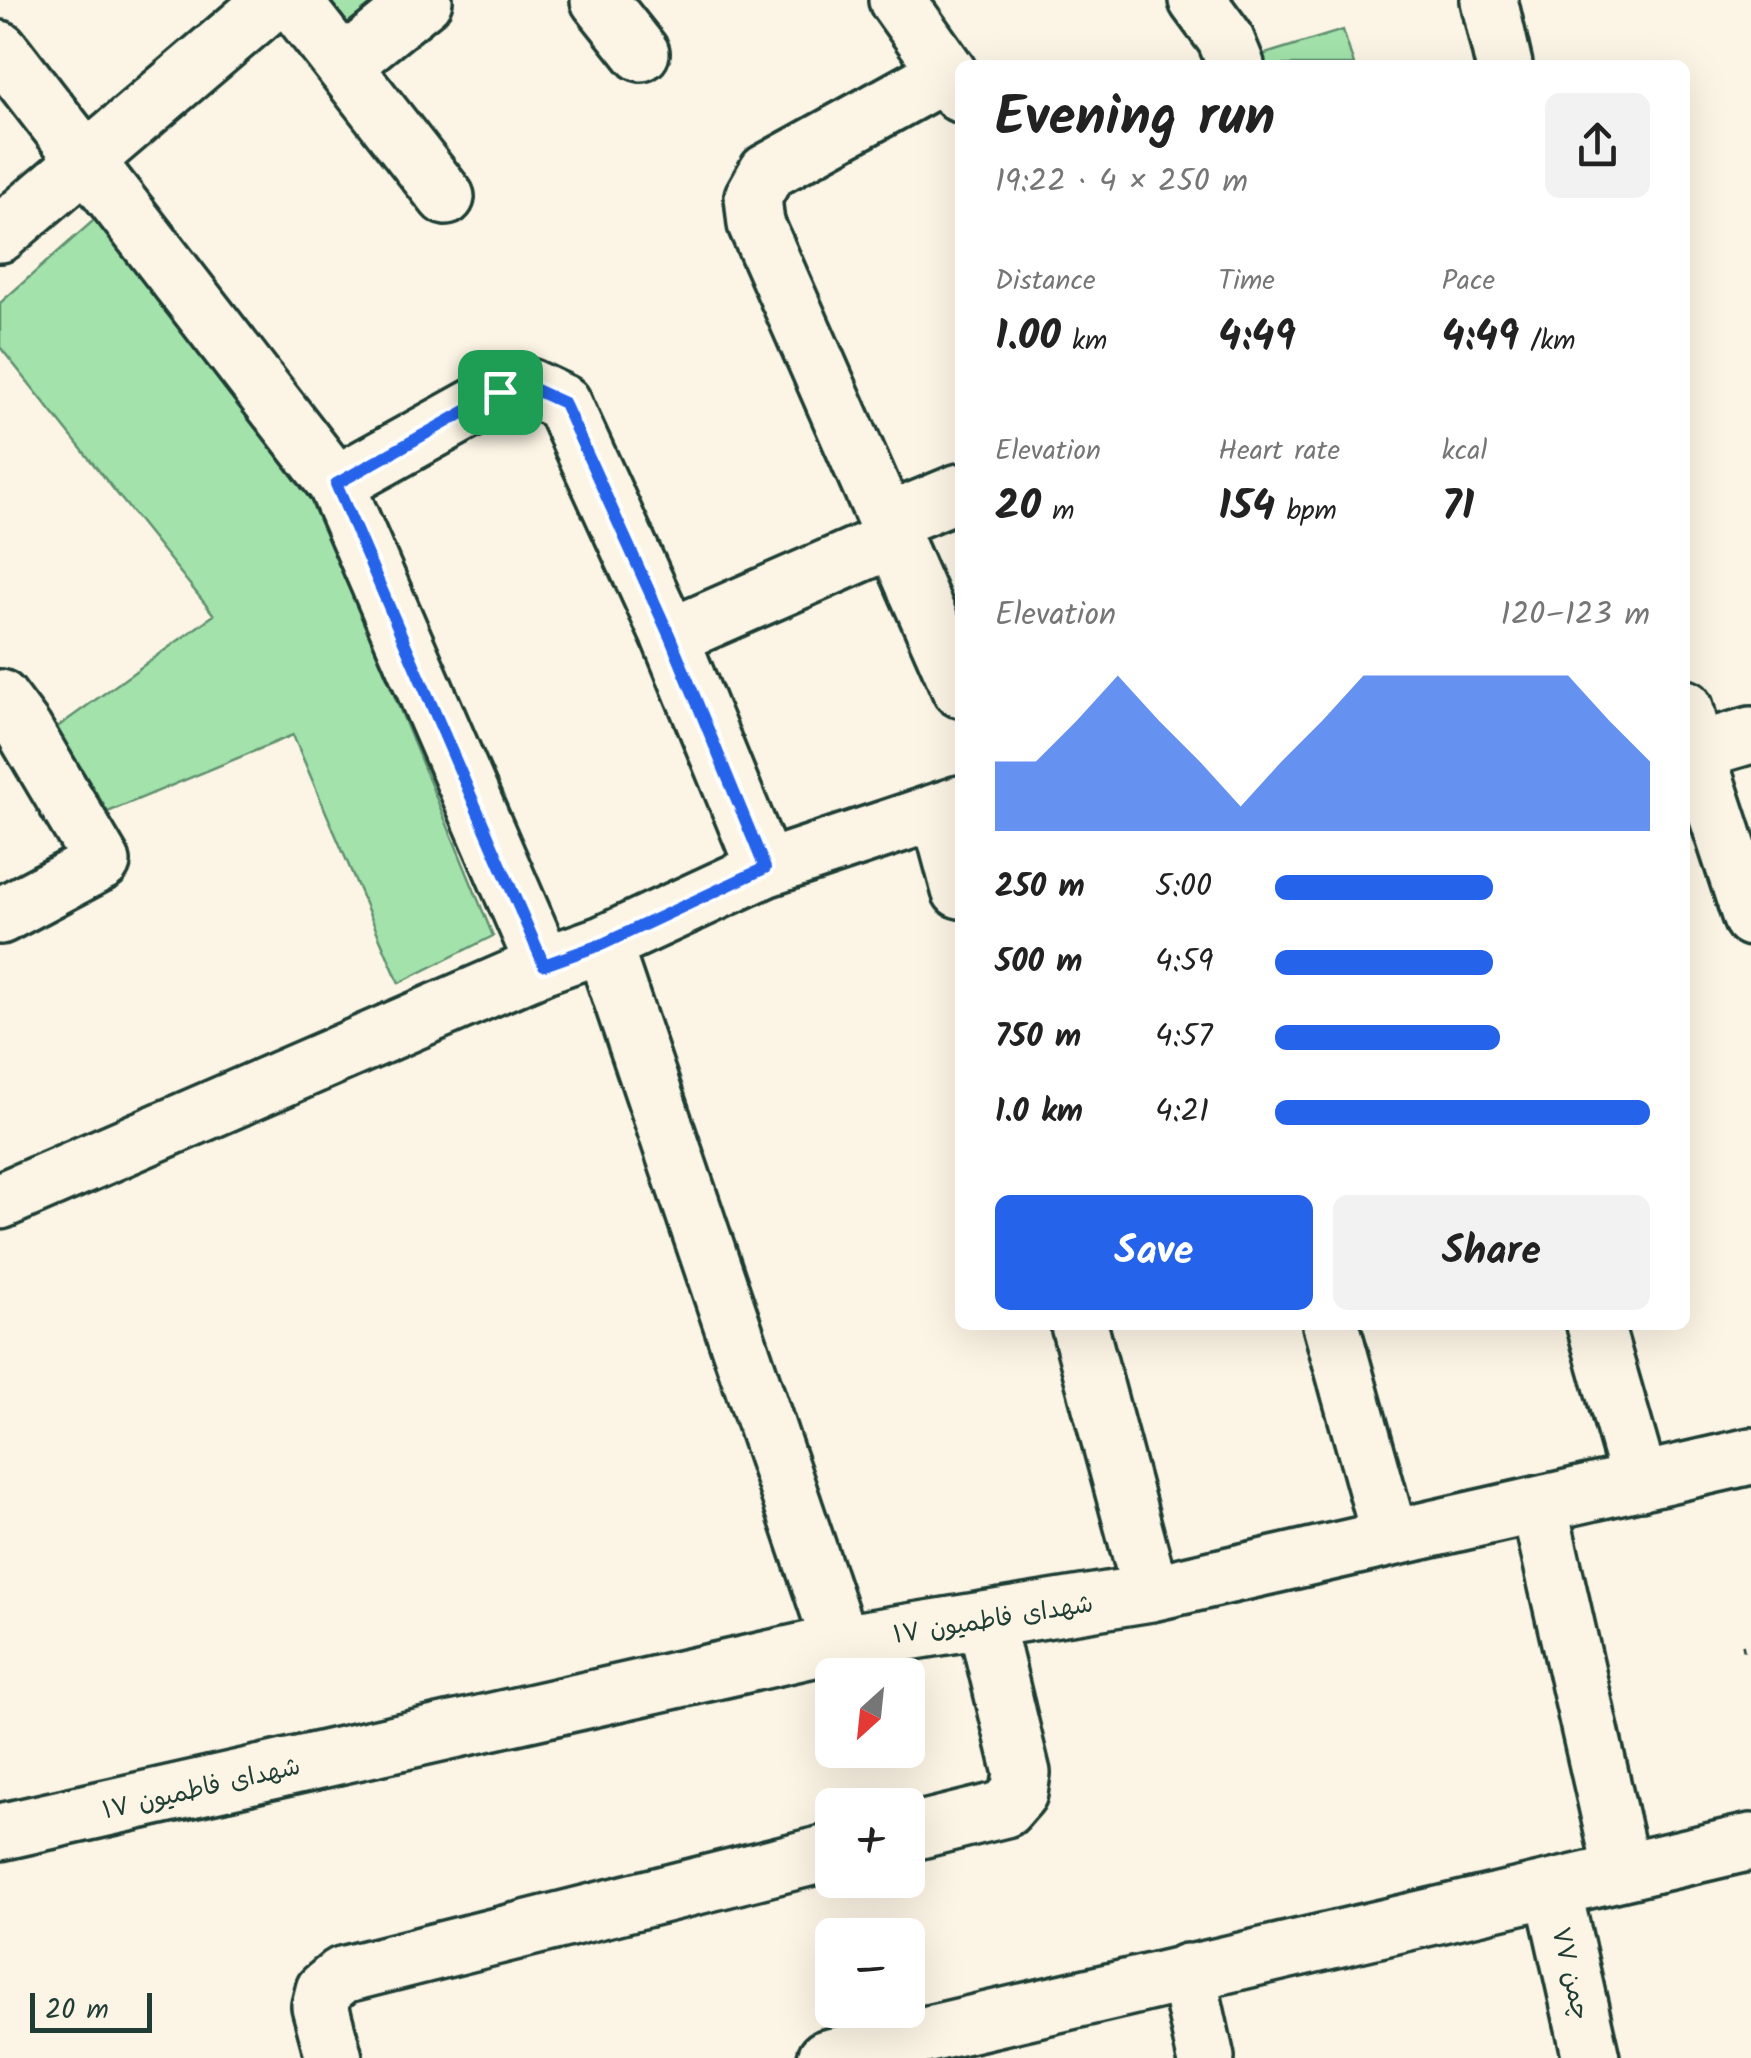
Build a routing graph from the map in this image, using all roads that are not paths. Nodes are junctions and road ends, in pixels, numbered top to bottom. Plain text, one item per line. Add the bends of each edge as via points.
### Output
1 (274, 0) edge
2 (292, 0) edge
3 (424, 0) edge
4 (599, 0) edge
5 (898, 0) edge
6 (1198, 0) edge
7 (1489, 0) edge
8 (0, 49) edge
9 (640, 53) dead end
10 (1234, 60) edge
11 (1503, 60) edge
12 (343, 65) junction
13 (954, 83) edge
14 (86, 161) junction
15 (446, 198) dead end
16 (0, 234) edge
17 (336, 484) junction
18 (955, 495) edge
19 (891, 531) junction
20 (670, 637) junction
21 (955, 678) edge
22 (8, 724) edge
23 (1691, 729) edge
24 (1751, 734) edge
25 (949, 808) edge
26 (955, 853) edge
27 (765, 868) junction
28 (0, 916) edge
29 (1751, 918) edge
30 (603, 944) junction
31 (544, 965) junction
32 (0, 1201) edge
33 (1079, 1330) edge
34 (1333, 1330) edge
35 (1596, 1330) edge
36 (1751, 1456) edge
37 (1640, 1482) junction
38 (1538, 1506) junction
39 (1390, 1537) junction
40 (1152, 1592) junction
41 (984, 1620) junction
42 (840, 1643) junction
43 (925, 1829) edge
44 (0, 1832) edge
45 (1751, 1842) edge
46 (815, 1856) edge
47 (1622, 1871) junction
48 (1553, 1889) junction
49 (1187, 1972) junction
50 (334, 2058) edge
51 (826, 2058) edge
52 (1206, 2058) edge
53 (1591, 2058) edge

1 - 14 street
2 - 12 street
3 - 12 street
4 - 9 street
5 - 13 street
6 - 10 street
7 - 11 street
8 - 14 street
12 - 15 street
13 - 19 street via 767,172 753,197 756,224
14 - 16 street
14 - 17 street
17 - 20 street via 500,392 529,387 564,403
17 - 31 street
18 - 19 street
19 - 20 street
19 - 21 street
20 - 27 street
22 - 28 street via 102,862
23 - 24 street
23 - 29 street
25 - 26 street
25 - 27 street
27 - 30 street
30 - 31 street
30 - 42 street
31 - 32 street
33 - 40 street
34 - 39 street
35 - 37 street
36 - 37 street, شهدای فاطمیون ۱۷
37 - 38 street, شهدای فاطمیون ۱۷
38 - 39 street, شهدای فاطمیون ۱۷
38 - 47 street
39 - 40 street, شهدای فاطمیون ۱۷
40 - 41 street, شهدای فاطمیون ۱۷
41 - 42 street, شهدای فاطمیون ۱۷
41 - 43 street via 1022,1773 1019,1794 1005,1808
42 - 44 street, شهدای فاطمیون ۱۷
45 - 47 street
46 - 50 street via 342,1975 324,1990 320,2006
47 - 48 street
48 - 49 street
48 - 53 street, چمن ۷۷
49 - 51 street
49 - 52 street

